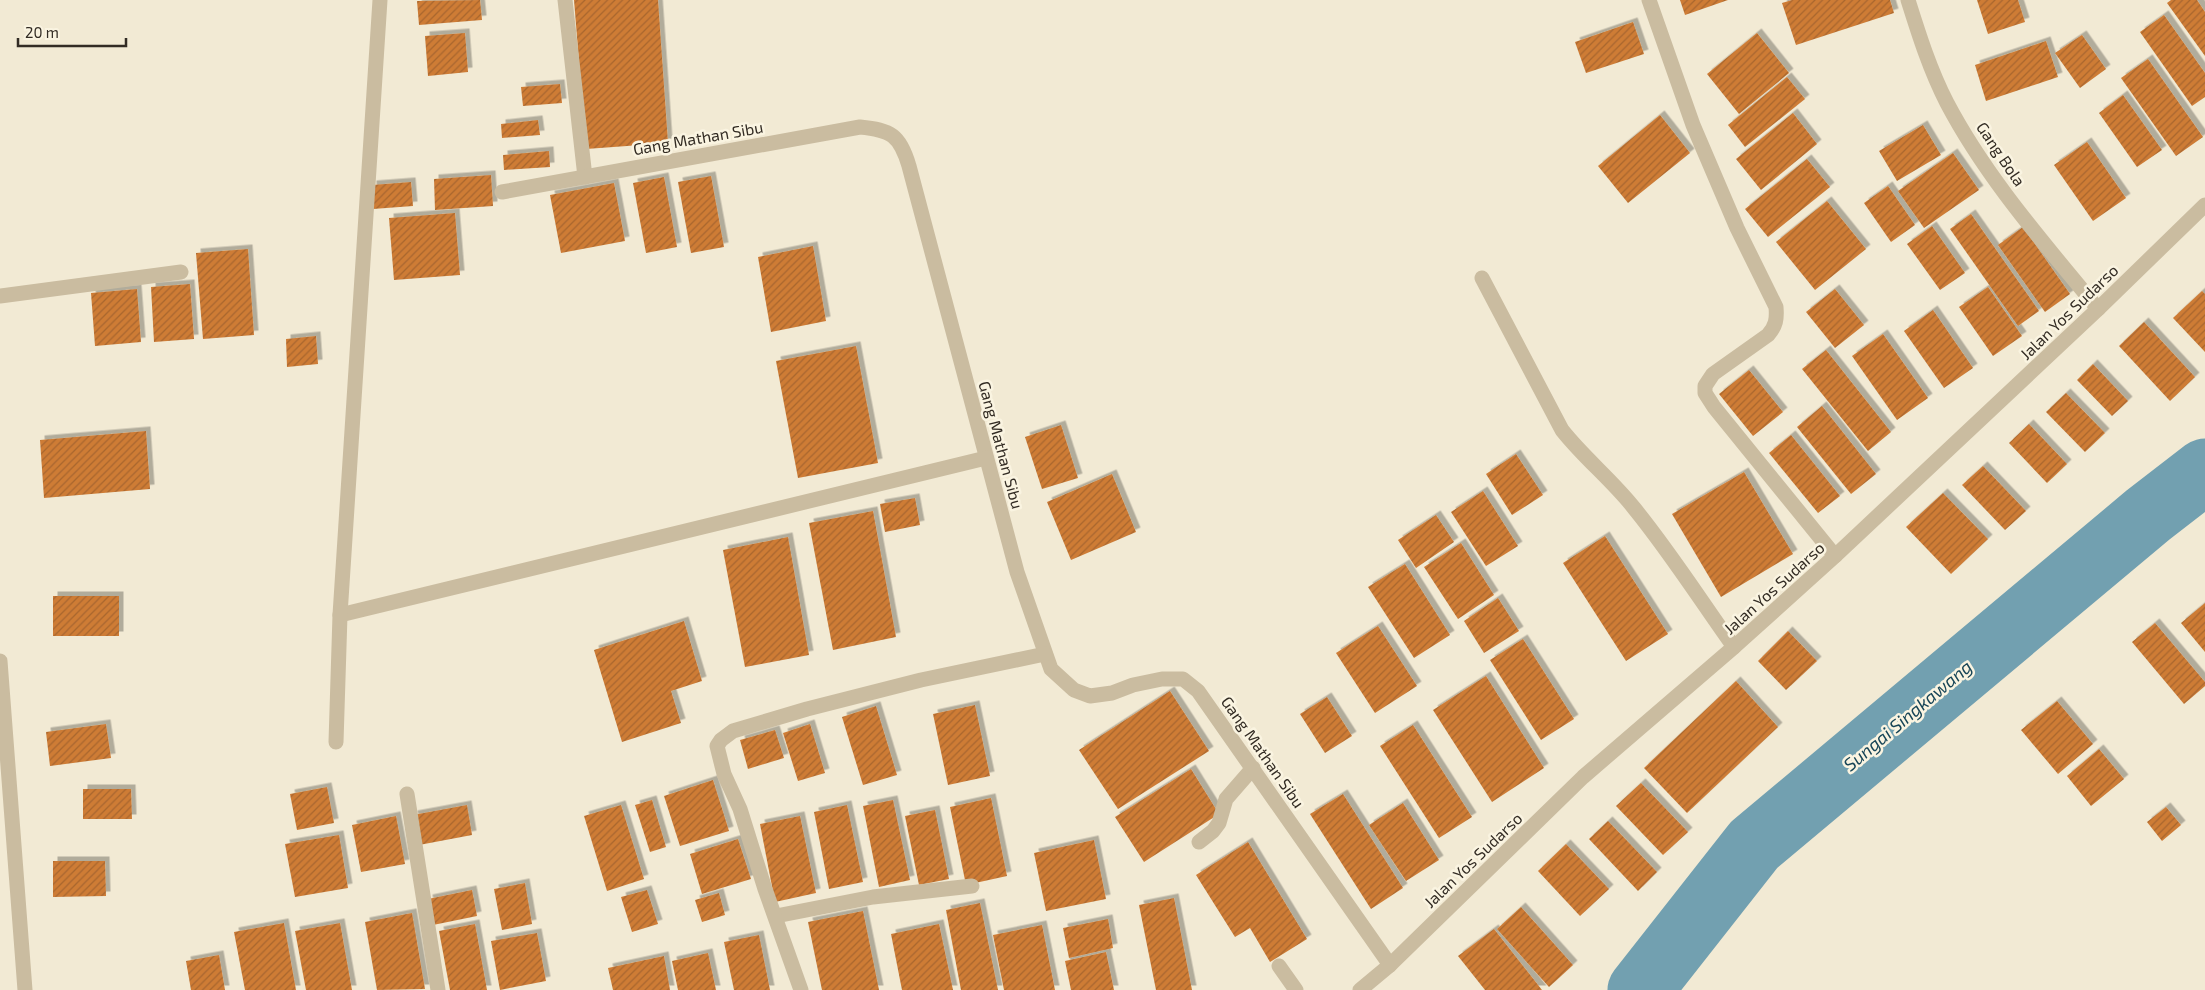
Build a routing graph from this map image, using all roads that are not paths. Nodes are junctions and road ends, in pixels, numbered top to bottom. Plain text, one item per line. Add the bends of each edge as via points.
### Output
1 (380, 0) edge
2 (565, 0) edge
3 (1649, 0) edge
4 (1908, 0) edge
5 (586, 177) junction
6 (502, 192) dead end
7 (2205, 205) edge
8 (181, 272) dead end
9 (1482, 278) dead end
10 (0, 296) edge
11 (2098, 309) junction
12 (986, 458) junction
13 (1835, 556) junction
14 (340, 616) junction
15 (1734, 647) junction
16 (1045, 654) junction
17 (0, 661) edge
18 (336, 742) dead end
19 (1252, 768) junction
20 (407, 794) dead end
21 (1199, 842) dead end
22 (972, 886) dead end
23 (776, 916) junction
24 (1390, 965) junction
25 (1279, 966) dead end
26 (25, 990) edge
27 (438, 990) edge
28 (801, 990) edge
29 (1296, 990) edge
30 (1360, 990) edge

1 - 14 street
2 - 5 street
3 - 13 street via 1693,125 1737,228 1776,307 1774,328 1713,374 1704,386 1705,393
4 - 11 street, Gang Bola via 1925,53 1948,103 1978,155 2019,212
5 - 6 street, Gang Mathan Sibu
5 - 12 street, Gang Mathan Sibu via 860,126 881,129 894,137 904,147
7 - 11 street, Jalan Yos Sudarso
8 - 10 street
9 - 15 street via 1562,430 1577,450 1634,508
11 - 13 street, Jalan Yos Sudarso
12 - 14 street
12 - 16 street, Gang Mathan Sibu via 1017,572
13 - 15 street, Jalan Yos Sudarso
14 - 18 street
15 - 24 street, Jalan Yos Sudarso via 1584,777
16 - 19 street, Gang Mathan Sibu via 1051,669 1062,680 1074,690 1090,696 1162,679 1183,678 1198,692
16 - 23 street via 921,680 807,710 733,731 720,740 717,746 724,774 740,809
17 - 26 street
19 - 21 street via 1226,799 1220,823
19 - 24 street, Gang Mathan Sibu
20 - 27 street
22 - 23 street via 873,897
23 - 28 street
24 - 30 street, Jalan Yos Sudarso
25 - 29 street

